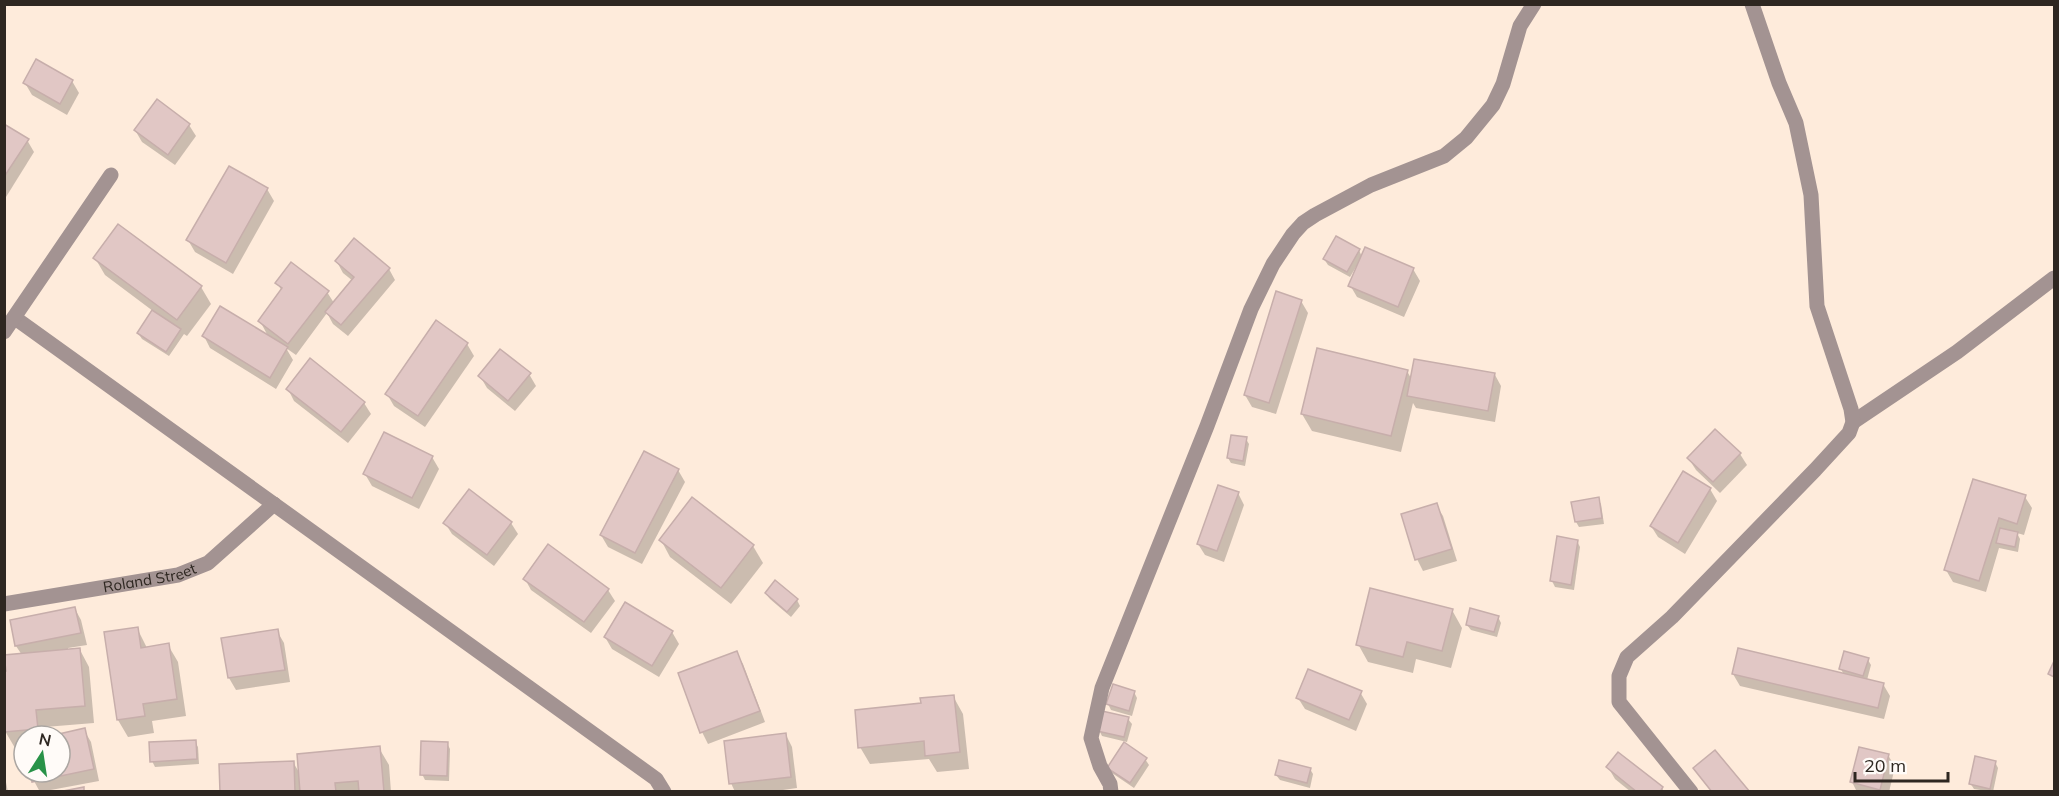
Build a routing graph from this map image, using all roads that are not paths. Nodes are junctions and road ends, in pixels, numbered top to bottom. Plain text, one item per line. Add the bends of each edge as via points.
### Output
1 (1534, 4) edge
2 (1752, 4) edge
3 (111, 175) dead end
4 (2055, 278) edge
5 (15, 318) junction
6 (4, 332) edge
7 (1853, 422) junction
8 (274, 504) junction
9 (4, 604) edge
10 (664, 792) edge
11 (1111, 792) edge
12 (1690, 792) edge

1 - 11 street via 1520,26 1493,105 1466,138 1444,156 1371,185 1315,215 1293,234 1273,264 1251,309 1102,688 1091,738
2 - 7 street via 1796,123 1811,195 1817,306
3 - 5 street
4 - 7 street via 1957,352
5 - 6 street
5 - 8 street
7 - 12 street via 1849,433 1815,470 1627,657 1619,676 1619,702
8 - 9 street, Roland Street via 208,563 193,570
8 - 10 street via 656,779

